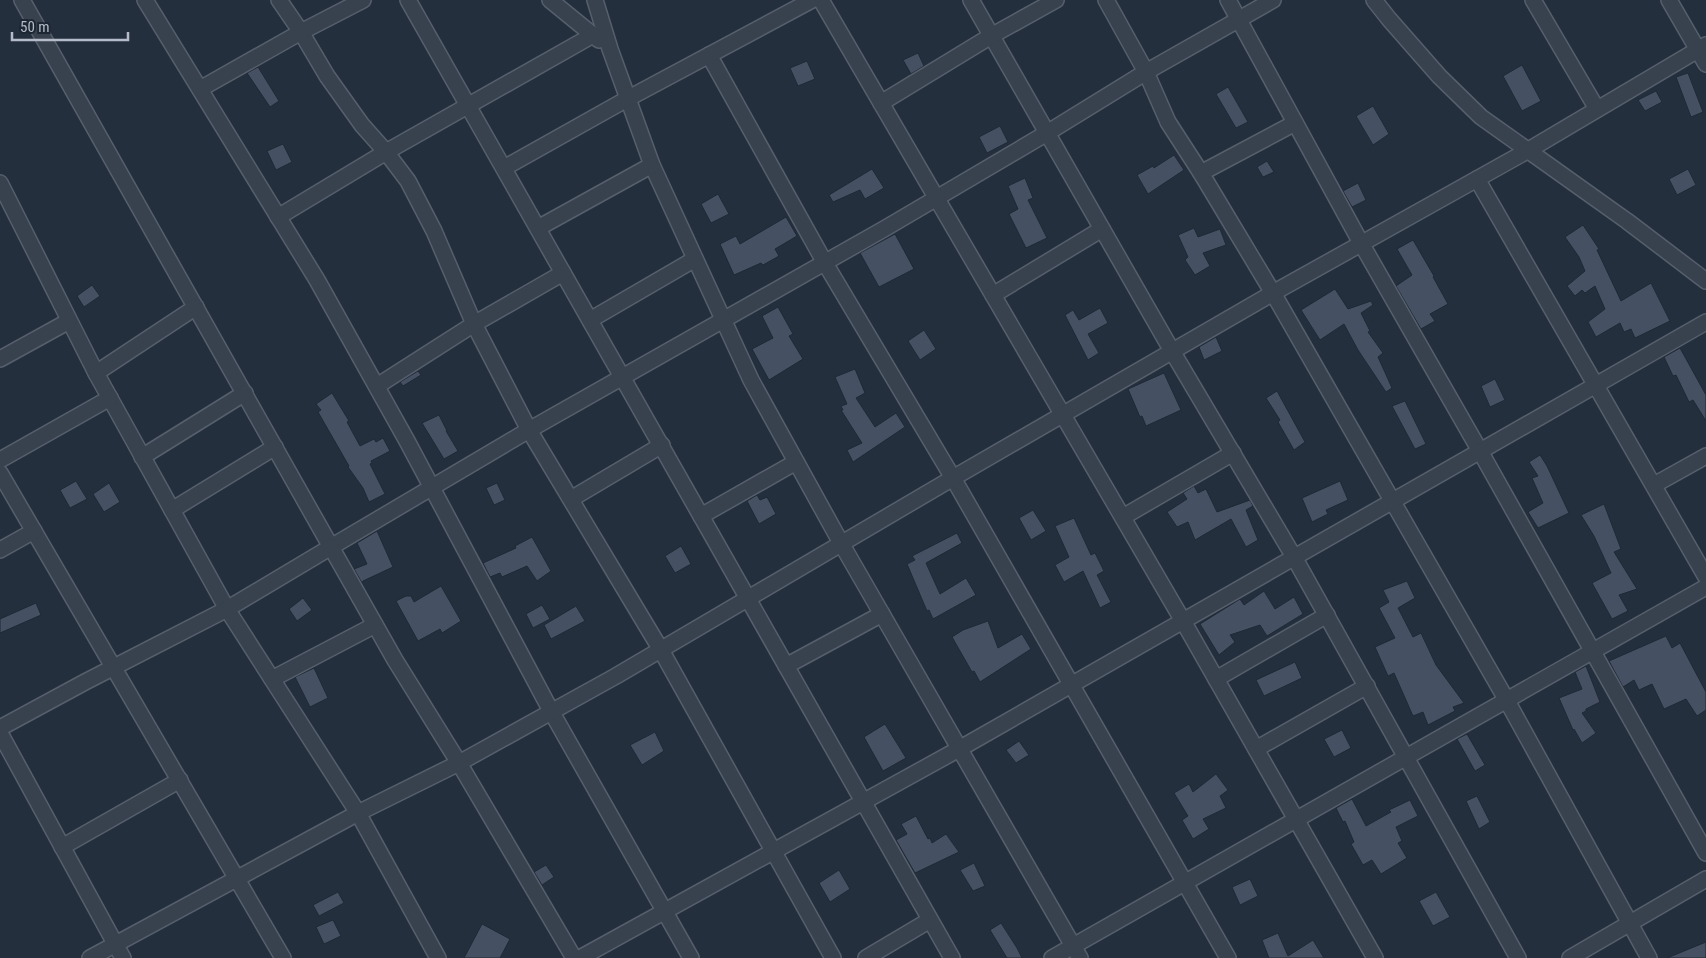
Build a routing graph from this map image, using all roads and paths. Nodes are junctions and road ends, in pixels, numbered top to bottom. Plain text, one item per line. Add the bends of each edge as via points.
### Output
1 (22, 0) edge
2 (145, 0) edge
3 (279, 0) edge
4 (362, 0) edge
5 (408, 0) edge
6 (550, 0) edge
7 (596, 0) edge
8 (812, 0) edge
9 (820, 0) edge
10 (971, 0) edge
11 (1056, 0) edge
12 (1106, 0) edge
13 (1228, 0) edge
14 (1273, 0) edge
15 (1374, 0) edge
16 (1533, 0) edge
17 (1669, 0) edge
18 (1239, 18) junction
19 (301, 32) junction
20 (593, 35) junction
21 (991, 36) junction
22 (1702, 47) edge
23 (610, 49) junction
24 (709, 55) junction
25 (1706, 64) edge
26 (1146, 72) junction
27 (200, 89) junction
28 (627, 99) junction
29 (881, 103) junction
30 (468, 106) junction
31 (1597, 110) junction
32 (1296, 124) junction
33 (1047, 133) junction
34 (1527, 151) junction
35 (386, 152) junction
36 (652, 165) junction
37 (504, 168) junction
38 (1201, 173) junction
39 (1477, 179) junction
40 (0, 183) edge
41 (936, 198) junction
42 (278, 217) junction
43 (538, 228) junction
44 (1102, 229) junction
45 (1360, 243) junction
46 (695, 259) junction
47 (825, 263) junction
48 (563, 273) junction
49 (1706, 281) edge
50 (1273, 293) junction
51 (993, 295) junction
52 (196, 307) junction
53 (590, 320) junction
54 (723, 320) junction
55 (68, 321) junction
56 (1706, 322) edge
57 (474, 324) junction
58 (1172, 351) junction
59 (0, 359) edge
60 (96, 373) junction
61 (622, 377) junction
62 (1596, 384) junction
63 (377, 386) junction
64 (245, 393) junction
65 (110, 398) junction
66 (1063, 415) junction
67 (529, 430) junction
68 (662, 446) junction
69 (275, 447) junction
70 (1480, 451) junction
71 (1233, 454) junction
72 (1706, 456) edge
73 (142, 457) junction
74 (0, 460) edge
75 (796, 462) junction
76 (0, 473) edge
77 (953, 478) junction
78 (1654, 484) junction
79 (432, 488) junction
80 (571, 499) junction
81 (1391, 502) junction
82 (172, 510) junction
83 (701, 516) junction
84 (1122, 517) junction
85 (34, 531) junction
86 (841, 543) junction
87 (331, 547) junction
88 (0, 550) edge
89 (1294, 557) junction
90 (1706, 576) edge
91 (1706, 587) edge
92 (748, 599) junction
93 (227, 609) junction
94 (882, 614) junction
95 (1327, 615) junction
96 (1183, 621) junction
97 (375, 625) junction
98 (661, 650) junction
99 (1593, 651) junction
100 (786, 666) junction
101 (113, 668) junction
102 (1216, 678) junction
103 (272, 679) junction
104 (1072, 685) junction
105 (1367, 686) junction
106 (1506, 699) junction
107 (551, 711) junction
108 (0, 728) edge
109 (0, 733) edge
110 (959, 749) junction
111 (1256, 749) junction
112 (1406, 756) junction
113 (459, 763) junction
114 (180, 780) junction
115 (863, 802) junction
116 (358, 813) junction
117 (1297, 820) junction
118 (62, 847) junction
119 (774, 852) junction
120 (1706, 853) edge
121 (237, 878) junction
122 (1706, 879) edge
123 (1184, 883) junction
124 (665, 912) junction
125 (930, 920) junction
126 (1630, 924) junction
127 (116, 944) junction
128 (1077, 952) edge
129 (90, 958) edge
130 (123, 958) edge
131 (283, 958) edge
132 (438, 958) edge
133 (574, 958) edge
134 (580, 958) edge
135 (691, 958) edge
136 (833, 958) edge
137 (866, 958) edge
138 (952, 958) edge
139 (1052, 958) edge
140 (1228, 958) edge
141 (1375, 958) edge
142 (1518, 958) edge
143 (1570, 958) edge
144 (1650, 958) edge

1 - 52 street
2 - 27 street
3 - 19 street
4 - 19 street
5 - 30 street
6 - 20 street
7 - 23 street
8 - 24 street
9 - 29 street
10 - 21 street
11 - 21 street
12 - 26 street
13 - 18 street
14 - 18 street
15 - 34 street via 1439,76 1480,117
16 - 31 street
17 - 22 street
18 - 26 street
18 - 32 street
19 - 27 street
19 - 35 street via 327,76
20 - 23 street
20 - 30 street
21 - 29 street
21 - 33 street
22 - 25 street
22 - 31 street
23 - 28 street
24 - 28 street
24 - 47 street
26 - 33 street
26 - 38 street via 1168,122
27 - 42 street
28 - 36 street
28 - 37 street
29 - 41 street
30 - 35 street
30 - 37 street
31 - 34 street
32 - 38 street
32 - 45 street
33 - 41 street
33 - 44 street
34 - 39 street
34 - 49 street
35 - 42 street
35 - 57 street via 408,181 434,230
36 - 43 street
36 - 46 street
37 - 43 street
38 - 50 street
39 - 45 street
39 - 62 street
40 - 55 street
41 - 47 street
41 - 51 street
42 - 63 street
43 - 48 street
44 - 51 street
44 - 58 street
45 - 50 street
45 - 70 street
46 - 53 street
46 - 54 street
47 - 54 street
47 - 77 street
48 - 53 street
48 - 57 street
50 - 58 street
50 - 81 street
51 - 66 street
52 - 60 street
52 - 64 street
53 - 61 street
54 - 61 street
54 - 75 street via 751,380
55 - 59 street
55 - 60 street
56 - 62 street
57 - 63 street
57 - 67 street
58 - 66 street
58 - 71 street
60 - 65 street
61 - 67 street
61 - 68 street
62 - 70 street
62 - 78 street
63 - 79 street
64 - 69 street
64 - 73 street
65 - 73 street
65 - 74 street
66 - 77 street
66 - 84 street
67 - 79 street
67 - 80 street
68 - 80 street
68 - 83 street
69 - 82 street
69 - 87 street
70 - 81 street
70 - 99 street
71 - 84 street
71 - 89 street
72 - 78 street
73 - 82 street
75 - 83 street
75 - 86 street
76 - 85 street
77 - 86 street
77 - 104 street
78 - 90 street
79 - 87 street
79 - 107 street
80 - 98 street
81 - 89 street
81 - 106 street
82 - 93 street
83 - 92 street
84 - 96 street
85 - 88 street
85 - 101 street
86 - 92 street
86 - 94 street
87 - 93 street
87 - 97 street
89 - 95 street
89 - 96 street
91 - 99 street
92 - 98 street
92 - 100 street
93 - 101 street
93 - 103 street
94 - 100 street
94 - 110 street
95 - 102 street
95 - 105 street
96 - 102 street
96 - 104 street
97 - 103 street
97 - 113 street
98 - 107 street
98 - 119 street
99 - 106 street
99 - 120 street
100 - 115 street
101 - 108 street
101 - 114 street
102 - 111 street
103 - 116 street
104 - 110 street
104 - 123 street
105 - 111 street
105 - 112 street
106 - 112 street
106 - 126 street
107 - 113 street
107 - 124 street
109 - 118 street
110 - 115 street
110 - 128 street
111 - 117 street
112 - 117 street
112 - 142 street
113 - 116 street
113 - 133 street
114 - 118 street
114 - 121 street
115 - 119 street
115 - 125 street
116 - 121 street
116 - 132 street
117 - 123 street
117 - 141 street
118 - 127 street
119 - 124 street
119 - 136 street
121 - 127 street
121 - 131 street
122 - 126 street
123 - 128 street
123 - 140 street
124 - 134 street
124 - 135 street
125 - 137 street
125 - 138 street
126 - 143 street
126 - 144 street
127 - 129 street
127 - 130 street
128 - 139 street

